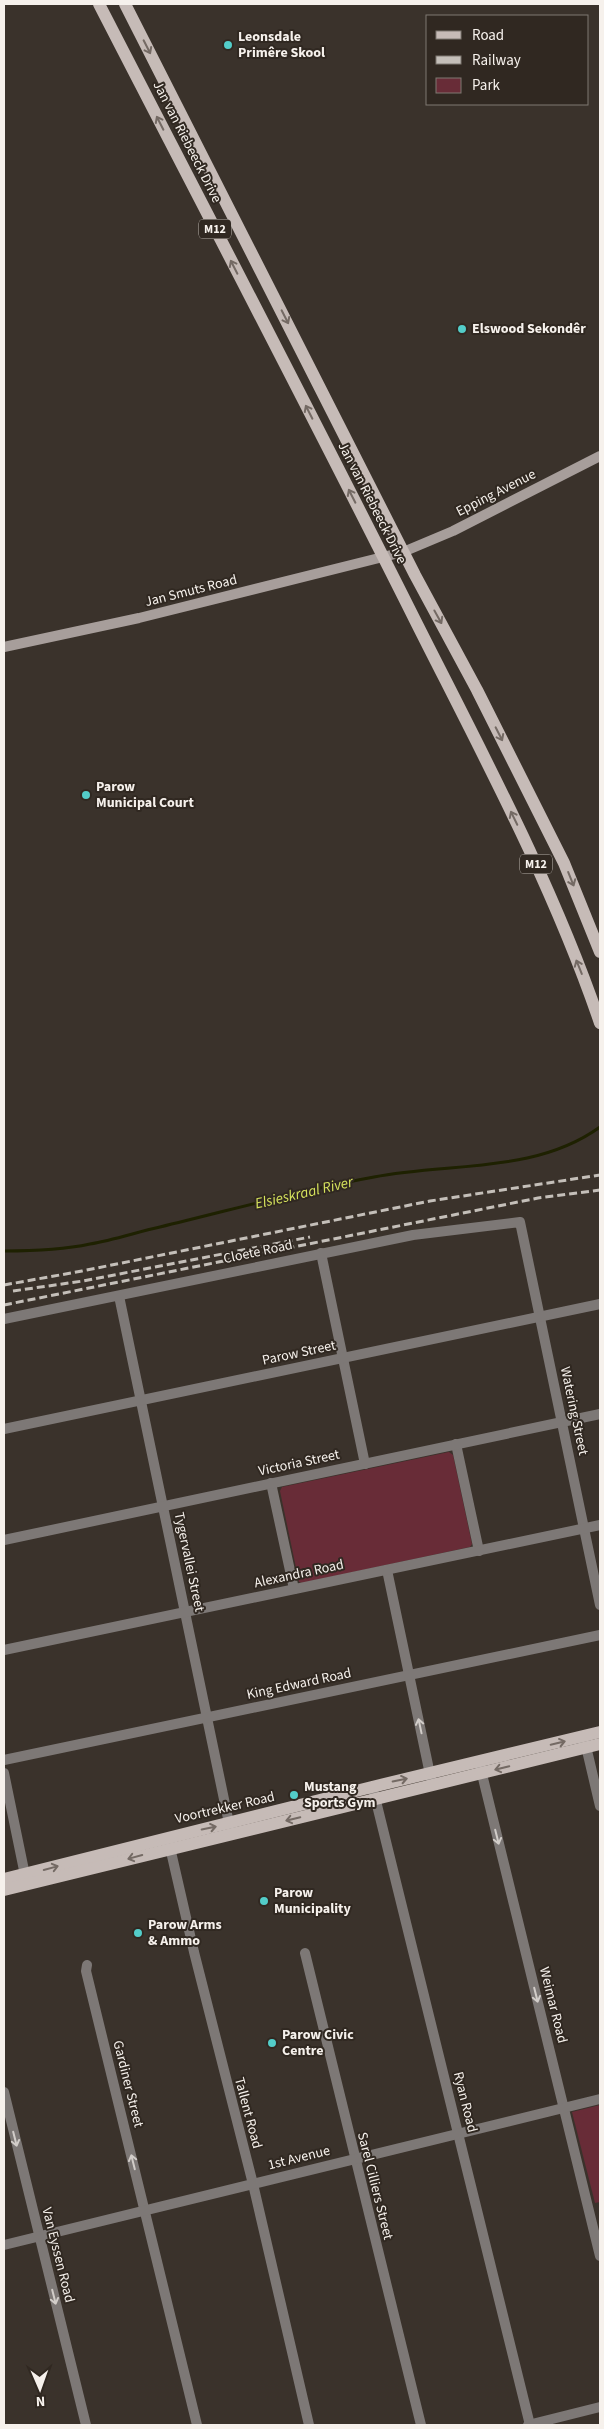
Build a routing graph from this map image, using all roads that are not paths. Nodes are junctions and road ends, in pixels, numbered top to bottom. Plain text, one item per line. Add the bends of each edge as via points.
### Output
1 (99, 4) edge
2 (125, 4) edge
3 (600, 456) edge
4 (403, 552) junction
5 (383, 557) junction
6 (4, 647) edge
7 (600, 952) edge
8 (600, 1024) edge
9 (520, 1222) joint
10 (321, 1253) junction
11 (119, 1296) junction
12 (600, 1304) edge
13 (540, 1317) junction
14 (4, 1319) edge
15 (343, 1358) junction
16 (141, 1401) junction
17 (600, 1414) edge
18 (562, 1422) junction
19 (4, 1429) edge
20 (456, 1444) junction
21 (365, 1464) junction
22 (271, 1483) junction
23 (163, 1506) junction
24 (600, 1525) edge
25 (584, 1529) junction
26 (4, 1540) edge
27 (479, 1551) junction
28 (387, 1570) junction
29 (294, 1590) junction
30 (600, 1605) edge
31 (185, 1612) junction
32 (600, 1635) edge
33 (4, 1650) edge
34 (410, 1675) junction
35 (208, 1717) junction
36 (600, 1732) edge
37 (585, 1742) junction
38 (600, 1744) edge
39 (4, 1760) edge
40 (480, 1767) junction
41 (4, 1773) edge
42 (431, 1779) junction
43 (374, 1792) junction
44 (600, 1806) edge
45 (230, 1829) junction
46 (169, 1842) junction
47 (4, 1879) edge
48 (26, 1880) junction
49 (4, 1890) edge
50 (305, 1953) dead end
51 (87, 1965) dead end
52 (4, 2092) edge
53 (600, 2099) edge
54 (564, 2108) junction
55 (459, 2133) junction
56 (354, 2159) junction
57 (252, 2184) junction
58 (145, 2210) junction
59 (39, 2236) junction
60 (4, 2245) edge
61 (600, 2256) edge
62 (600, 2407) edge
63 (86, 2425) edge
64 (197, 2425) edge
65 (309, 2425) edge
66 (421, 2425) edge
67 (529, 2425) edge

5 -> 1 main road, Jan van Riebeeck Drive / M12
2 -> 4 main road, Jan van Riebeeck Drive / M12
3 - 4 street, Epping Avenue via 453,531
4 - 5 street, Epping Avenue
4 -> 7 main road, Jan van Riebeeck Drive / M12 via 564,863
5 - 6 street, Jan Smuts Road via 139,618
8 -> 5 main road, Jan van Riebeeck Drive / M12 via 539,869
9 - 10 street, Cloete Road via 413,1234
9 - 13 street, Watering Street
10 - 11 street, Cloete Road
10 - 15 street
11 - 14 street, Cloete Road
11 - 16 street, Tygervallei Street
12 - 13 street, Parow Street
13 - 15 street, Parow Street
13 - 18 street, Watering Street
15 - 16 street, Parow Street
15 - 21 street
16 - 19 street, Parow Street
16 - 23 street, Tygervallei Street
17 - 18 street, Victoria Street
18 - 20 street, Victoria Street
18 - 25 street, Watering Street
20 - 21 street, Victoria Street
20 - 27 street
21 - 22 street, Victoria Street
22 - 23 street, Victoria Street
22 - 29 street
23 - 26 street, Victoria Street
23 - 31 street, Tygervallei Street
24 - 25 street, Alexandra Road
25 - 27 street, Alexandra Road
25 - 30 street, Watering Street
27 - 28 street, Alexandra Road
28 - 29 street, Alexandra Road
28 - 34 street
29 - 31 street, Alexandra Road
31 - 33 street, Alexandra Road
31 - 35 street, Tygervallei Street
32 - 34 street, King Edward Road
34 - 35 street, King Edward Road
42 -> 34 street
35 - 39 street, King Edward Road
35 - 45 street, Tygervallei Street
36 - 37 main road, Voortrekker Road
37 - 38 main road, Voortrekker Road
37 - 40 main road, Voortrekker Road
37 - 44 street
40 - 42 main road, Voortrekker Road
40 -> 54 street, Weimar Road
41 - 48 street
42 - 43 main road, Voortrekker Road
43 - 45 main road, Voortrekker Road
43 - 55 street, Ryan Road
45 - 46 main road, Voortrekker Road
46 - 48 main road, Voortrekker Road
46 - 57 street, Tallent Road
47 - 48 main road, Voortrekker Road
48 - 49 main road, Voortrekker Road
50 - 56 street, Sarel Cilliers Street
58 -> 51 street, Gardiner Street
52 -> 59 street, Van Eyssen Road
53 - 54 street, 1st Avenue
54 - 55 street, 1st Avenue
54 - 61 street, Weimar Road
55 - 56 street, 1st Avenue
55 - 67 street, Ryan Road
56 - 57 street, 1st Avenue
56 - 66 street, Sarel Cilliers Street
57 - 58 street, 1st Avenue
57 - 65 street, Tallent Road
58 - 59 street, 1st Avenue
58 - 64 street, Gardiner Street
59 - 60 street, 1st Avenue
59 -> 63 street, Van Eyssen Road
62 - 67 street

